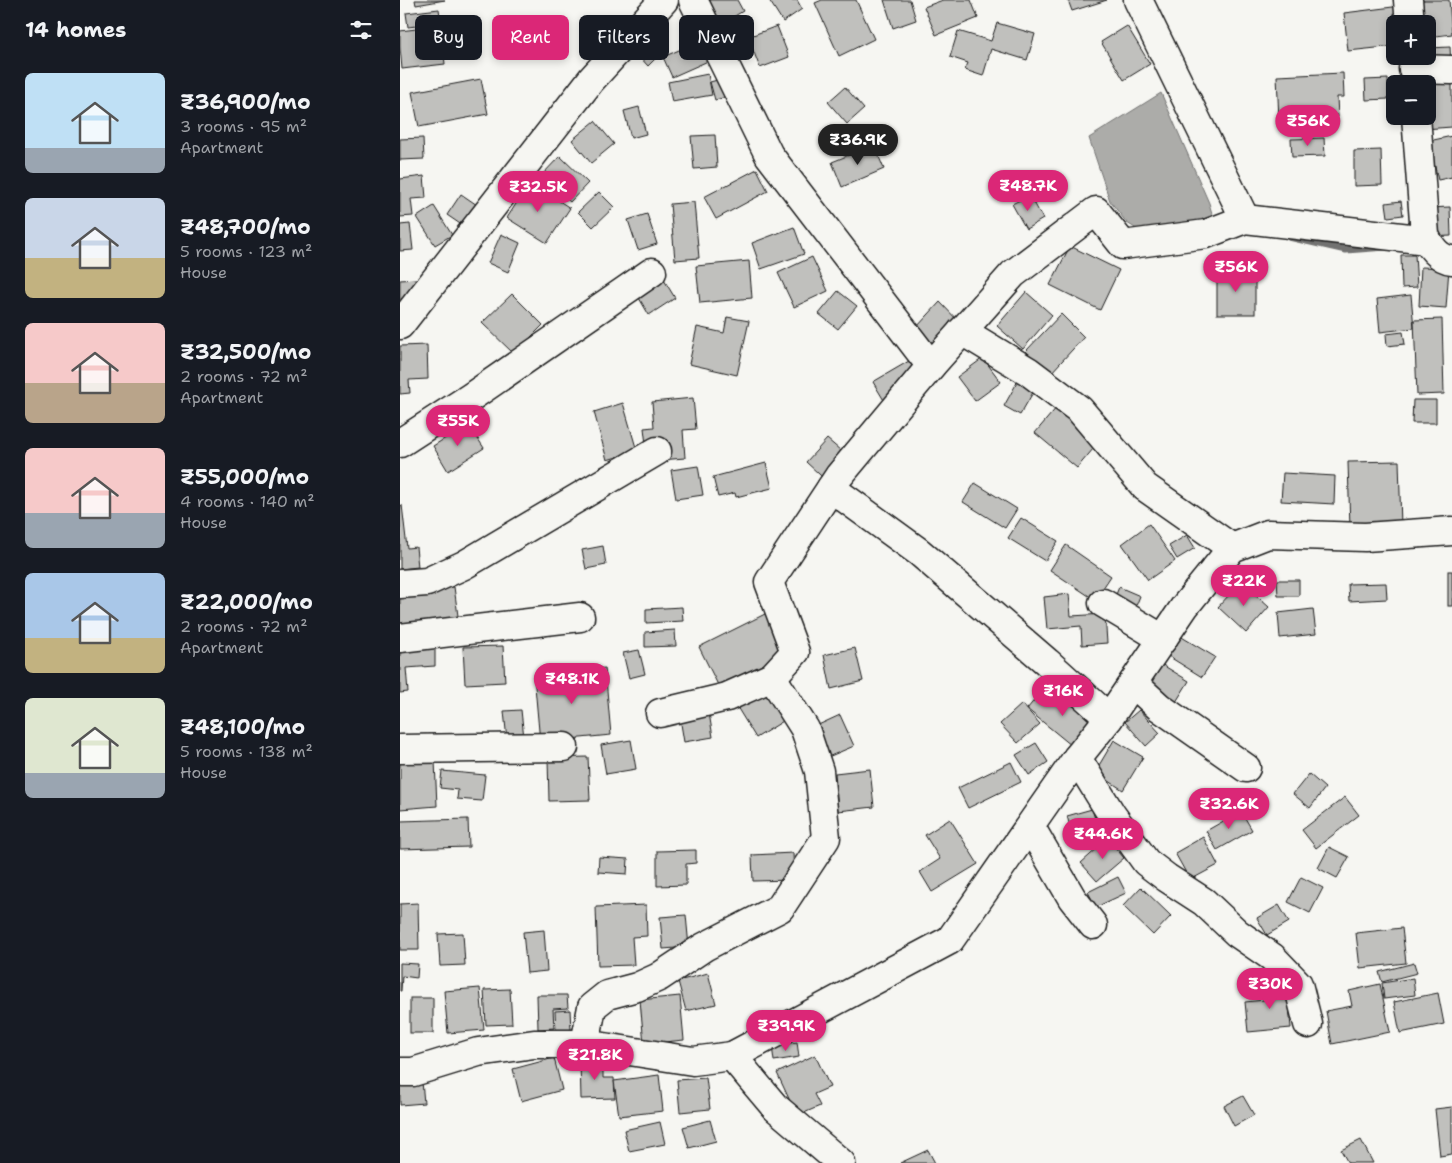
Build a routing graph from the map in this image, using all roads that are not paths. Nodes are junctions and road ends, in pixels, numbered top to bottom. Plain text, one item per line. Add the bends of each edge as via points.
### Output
1 (664, 0) edge
2 (693, 0) edge
3 (1138, 0) edge
4 (1408, 0) edge
5 (1409, 15) edge
6 (1413, 70) edge
7 (1452, 70) edge
8 (1417, 125) edge
9 (1244, 220) junction
10 (1427, 240) junction
11 (1452, 260) edge
12 (652, 272) dead end
13 (400, 325) edge
14 (962, 331) junction
15 (931, 366) junction
16 (400, 443) edge
17 (657, 451) dead end
18 (831, 488) junction
19 (1452, 531) edge
20 (1232, 548) junction
21 (400, 584) edge
22 (1103, 603) dead end
23 (580, 617) dead end
24 (400, 638) edge
25 (1162, 639) junction
26 (772, 677) junction
27 (1133, 683) junction
28 (660, 713) dead end
29 (1109, 718) junction
30 (564, 747) dead end
31 (400, 749) edge
32 (1077, 758) junction
33 (1246, 768) dead end
34 (1030, 826) junction
35 (1093, 925) dead end
36 (1308, 1024) dead end
37 (585, 1044) junction
38 (732, 1056) junction
39 (400, 1072) edge
40 (841, 1163) edge

1 - 13 street via 591,80
2 - 15 street via 769,155
3 - 9 street
4 - 5 street
6 - 7 street
8 - 10 street
9 - 10 street
9 - 14 street via 1208,234 1123,245 1096,211 1013,274
10 - 11 street via 1439,256
12 - 16 street
14 - 15 street
14 - 20 street via 1028,371 1080,410 1145,487
15 - 18 street
17 - 21 street via 464,565 427,582
18 - 26 street via 769,582 795,652
18 - 29 street via 919,552
19 - 20 street via 1365,537 1268,534
20 - 25 street
22 - 25 street
23 - 24 street
25 - 27 street
26 - 28 street via 727,697
26 - 37 street via 804,729 819,771 826,838 780,908 704,947 659,978 607,995 592,1007
27 - 29 street
27 - 33 street via 1158,707
29 - 32 street
30 - 31 street
32 - 34 street
32 - 36 street via 1146,862 1204,902 1237,933 1272,957 1298,984
34 - 35 street via 1072,898
34 - 38 street via 950,940
37 - 38 street via 693,1061
37 - 39 street via 534,1044 478,1052 414,1072
38 - 40 street via 776,1107

